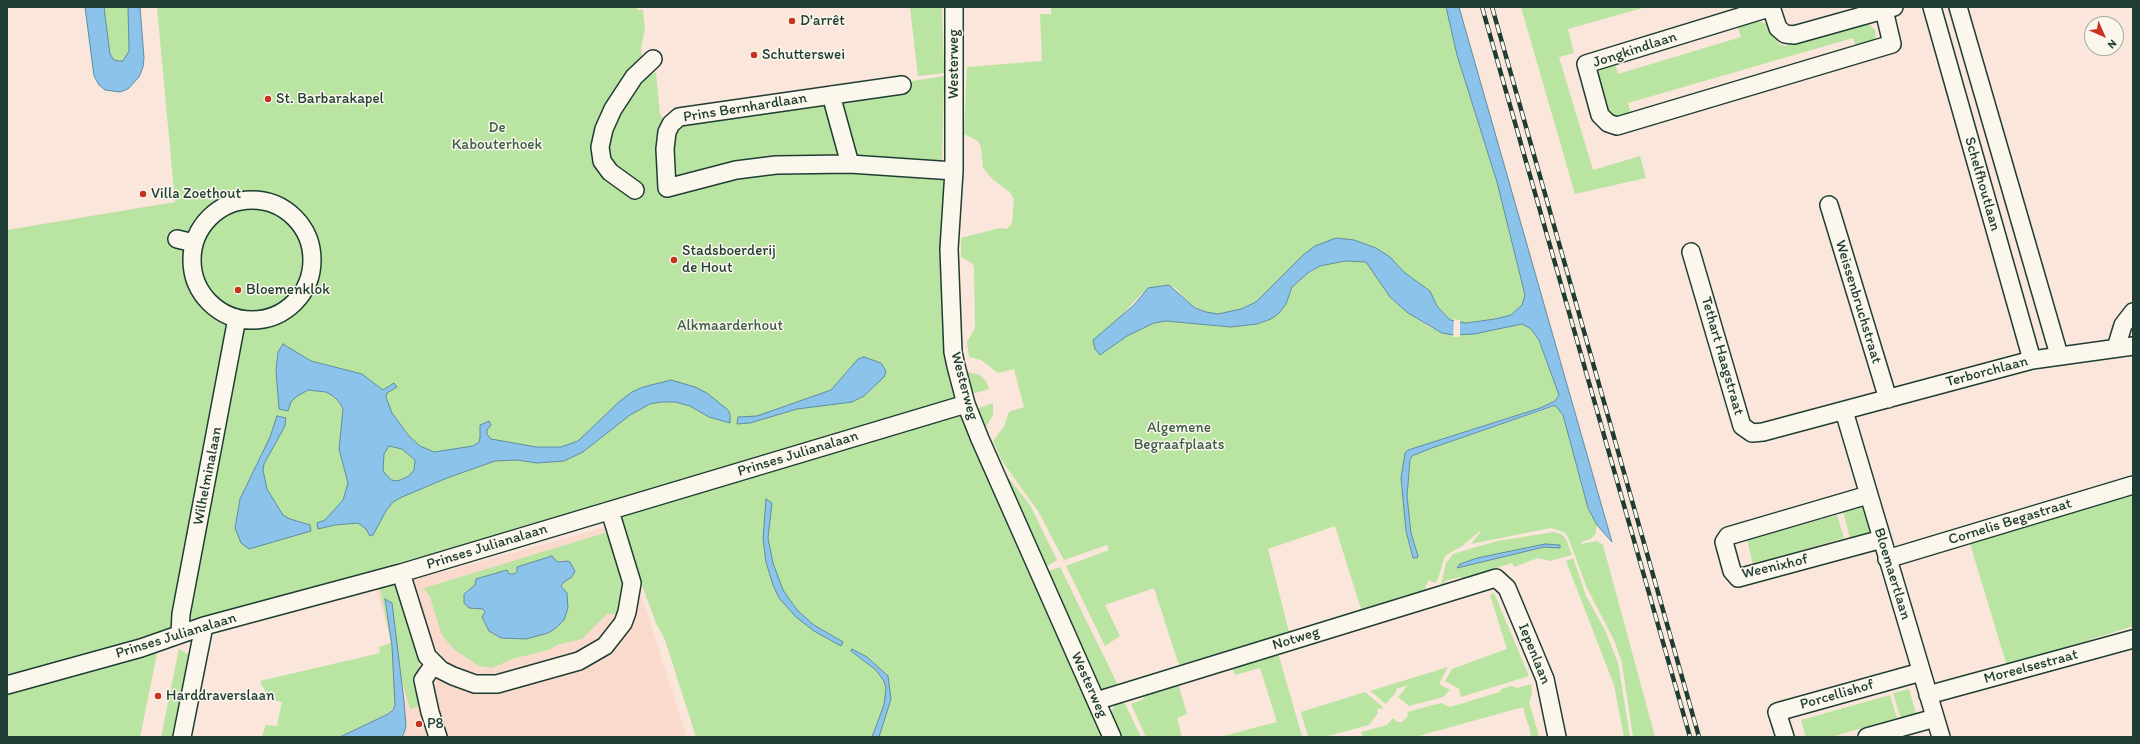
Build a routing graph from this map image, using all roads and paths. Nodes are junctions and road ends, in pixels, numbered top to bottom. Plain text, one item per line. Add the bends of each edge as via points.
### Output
1 (954, 7) edge
2 (1771, 7) edge
3 (1932, 7) edge
4 (1958, 7) edge
5 (1889, 9) edge
6 (653, 59) dead end
7 (902, 85) dead end
8 (831, 95) junction
9 (850, 164) junction
10 (954, 171) junction
11 (635, 190) dead end
12 (1829, 205) dead end
13 (1691, 252) dead end
14 (2133, 312) edge
15 (238, 318) junction
16 (2125, 347) edge
17 (2059, 355) junction
18 (2032, 360) junction
19 (1888, 399) junction
20 (966, 404) junction
21 (1844, 411) junction
22 (2133, 485) edge
23 (1868, 495) junction
24 (610, 511) junction
25 (1882, 539) junction
26 (1887, 559) junction
27 (401, 573) junction
28 (1496, 578) joint
29 (204, 626) junction
30 (180, 634) junction
31 (2133, 639) edge
32 (434, 664) junction
33 (1921, 672) junction
34 (7, 684) edge
35 (1928, 695) junction
36 (1096, 701) junction
37 (1935, 718) junction
38 (182, 737) edge
39 (438, 737) edge
40 (1112, 737) edge
41 (1556, 737) edge
42 (1785, 737) edge
43 (1867, 737) edge
44 (1941, 737) edge

1 - 10 street, Westerweg
2 - 5 street, Jongkindlaan via 1778,28 1785,34 1794,35
2 - 5 street, Jongkindlaan via 1586,64 1600,115 1608,123 1617,126 1892,44
3 - 18 street, Schelfhoutlaan
4 - 17 street, Schelfhoutlaan
6 - 11 street via 634,77 613,109 600,146 602,161 610,172
7 - 8 street, Prins Bernhardlaan
8 - 9 street
8 - 9 street, Prins Bernhardlaan via 679,117 667,132 667,188 736,170 776,165
9 - 10 street, Prins Bernhardlaan
10 - 20 street, Westerweg via 949,249 953,352
12 - 19 street, Weissenbruchstraat
13 - 21 street, Tethart Haagstraat via 1742,426 1752,433 1762,432
14 - 16 street via 2123,325
15 - 15 street via 250,320 284,310 295,302 309,278 311,252 304,229 290,213 272,203 253,199 233,202 216,211 186,241 201,292 218,310
15 - 30 street, Wilhelminalaan via 181,614
16 - 17 street, Terborchlaan
17 - 18 street, Terborchlaan
18 - 19 street, Terborchlaan
19 - 21 street, Terborchlaan
20 - 24 street, Prinses Julianalaan
20 - 36 street, Westerweg
21 - 23 street, Bloemaertlaan
22 - 26 street, Cornelis Begastraat
23 - 25 street, Bloemaertlaan
23 - 25 street, Weenixhof via 1728,536 1724,542 1732,571 1738,578
24 - 27 street, Prinses Julianalaan
24 - 32 street via 632,582 623,623 605,646 579,661 497,684 475,684 452,676
25 - 26 street, Bloemaertlaan
26 - 33 street, Bloemaertlaan
27 - 29 street, Prinses Julianalaan
27 - 32 street via 427,656
28 - 36 street, Notweg
28 - 41 street, Iepenlaan via 1507,588 1545,679
29 - 30 street, Prinses Julianalaan
29 - 38 street
30 - 34 street, Prinses Julianalaan via 141,648
31 - 35 street, Moreelsestraat
32 - 39 street via 424,680
33 - 35 street, Bloemaertlaan
33 - 42 street, Porcellishof via 1777,712
35 - 37 street, Bloemaertlaan
36 - 40 street, Westerweg
37 - 43 street
37 - 44 street, Bloemaertlaan

